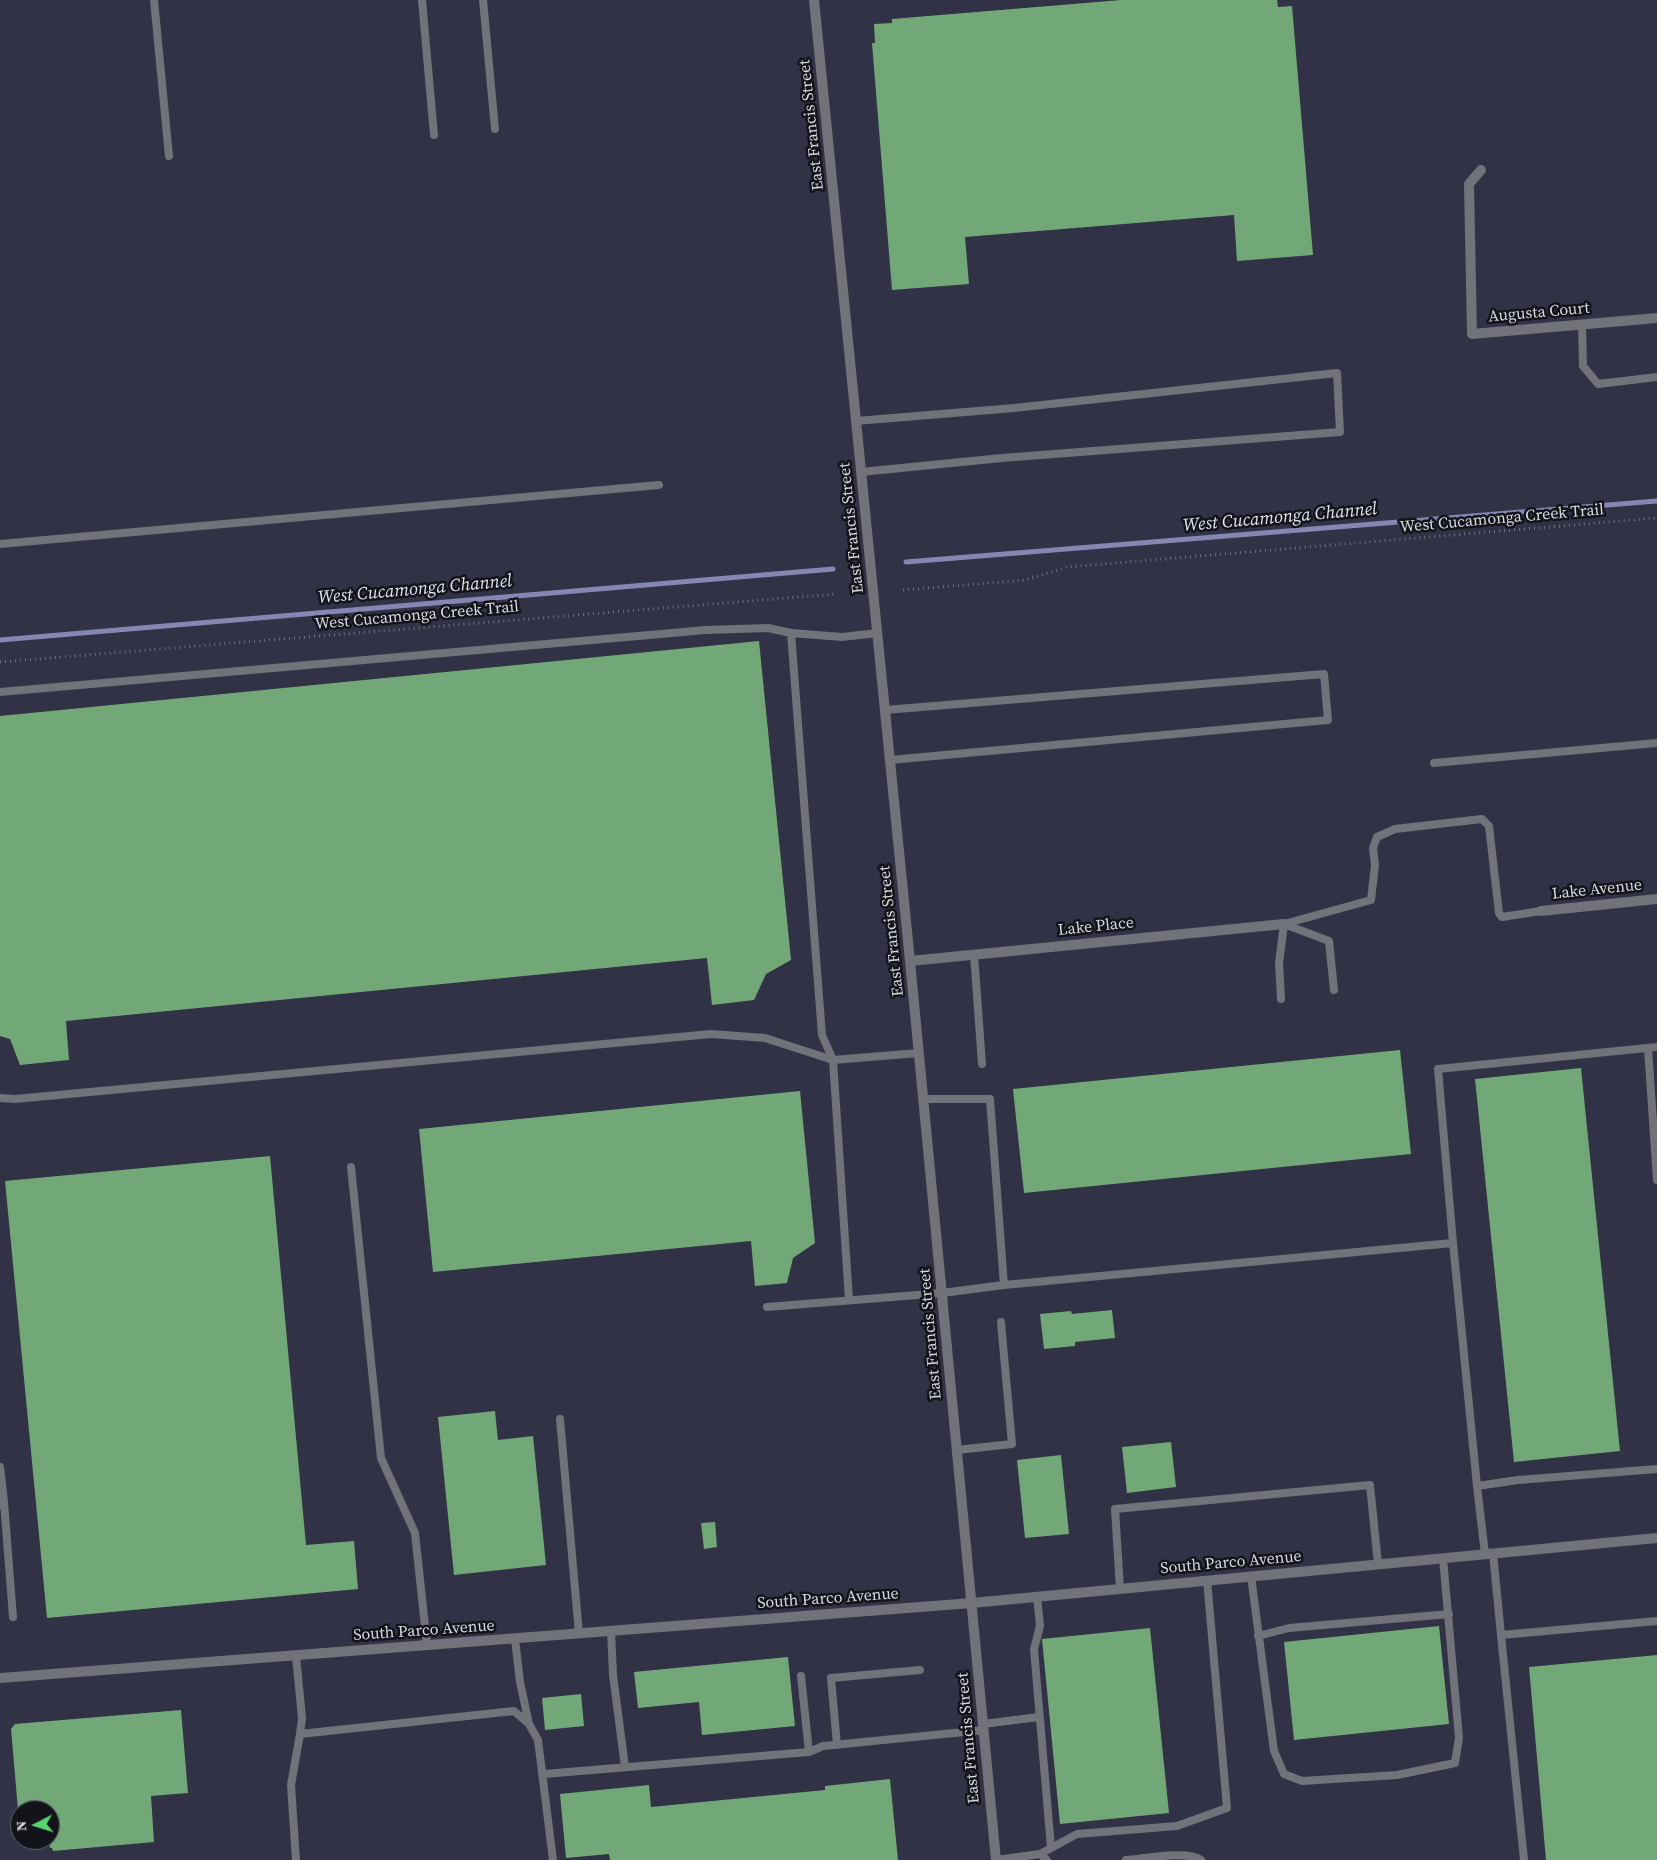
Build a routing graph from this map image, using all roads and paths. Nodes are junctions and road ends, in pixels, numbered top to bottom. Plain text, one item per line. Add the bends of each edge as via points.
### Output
1 (154, 0) edge
2 (422, 0) edge
3 (483, 0) edge
4 (814, 0) edge
5 (496, 129) dead end
6 (434, 135) dead end
7 (169, 156) dead end
8 (1481, 170) dead end
9 (1657, 318) edge
10 (1582, 324) junction
11 (1657, 378) edge
12 (856, 421) junction
13 (861, 472) junction
14 (659, 485) dead end
15 (1657, 518) edge
16 (0, 544) edge
17 (903, 590) dead end
18 (835, 594) dead end
19 (791, 633) junction
20 (878, 633) junction
21 (0, 662) edge
22 (0, 692) edge
23 (885, 710) junction
24 (1657, 743) edge
25 (890, 760) junction
26 (1434, 763) dead end
27 (1657, 899) edge
28 (1541, 911) joint
29 (1284, 924) junction
30 (974, 954) junction
31 (910, 961) junction
32 (1334, 990) dead end
33 (1282, 999) dead end
34 (1657, 1047) edge
35 (1648, 1048) junction
36 (919, 1053) junction
37 (833, 1060) junction
38 (982, 1064) dead end
39 (0, 1098) edge
40 (924, 1099) junction
41 (351, 1168) dead end
42 (1657, 1180) edge
43 (1452, 1243) junction
44 (1004, 1285) junction
45 (942, 1293) junction
46 (849, 1300) junction
47 (767, 1307) dead end
48 (1002, 1322) dead end
49 (560, 1419) dead end
50 (957, 1450) junction
51 (0, 1466) edge
52 (1657, 1469) edge
53 (1477, 1486) junction
54 (2, 1504) edge
55 (1657, 1538) edge
56 (1489, 1554) junction
57 (1443, 1558) junction
58 (1378, 1564) junction
59 (1251, 1576) junction
60 (1208, 1580) junction
61 (1120, 1589) junction
62 (1036, 1596) junction
63 (972, 1603) junction
64 (1449, 1614) junction
65 (14, 1617) dead end
66 (1657, 1621) edge
67 (611, 1631) junction
68 (579, 1634) junction
69 (1501, 1635) junction
70 (1258, 1636) junction
71 (515, 1639) junction
72 (427, 1645) junction
73 (296, 1656) junction
74 (920, 1670) dead end
75 (802, 1676) dead end
76 (0, 1678) edge
77 (1038, 1716) junction
78 (529, 1724) junction
79 (983, 1727) junction
80 (300, 1734) junction
81 (837, 1745) junction
82 (809, 1752) junction
83 (626, 1767) junction
84 (544, 1774) junction
85 (1051, 1848) junction
86 (1040, 1854) junction
87 (296, 1860) edge
88 (553, 1860) edge
89 (996, 1860) edge
90 (1047, 1860) edge
91 (1126, 1860) edge
92 (1202, 1860) edge
93 (1524, 1860) edge

1 - 7 lane
2 - 6 lane
3 - 5 lane
4 - 12 street, East Francis Street
8 - 10 street, Augusta Court via 1469,184 1472,334
9 - 10 street, Augusta Court
10 - 11 lane via 1583,366 1598,384
12 - 13 street, East Francis Street
12 - 13 lane via 1014,408 1337,373 1340,432
13 - 20 street, East Francis Street
14 - 16 lane
15 - 17 path, West Cucamonga Creek Trail via 1067,567 1026,580
18 - 21 path, West Cucamonga Creek Trail
19 - 20 lane via 842,637
19 - 22 lane via 768,628 706,630
19 - 37 lane via 822,1036
20 - 23 street, East Francis Street
23 - 25 street, East Francis Street
23 - 25 lane via 1324,674 1328,720
24 - 26 lane
25 - 31 street, East Francis Street
27 - 28 street, Lake Avenue
28 - 29 lane via 1502,917 1499,913 1489,826 1482,819 1395,829 1377,837 1373,848 1375,865 1371,900
29 - 30 street, Lake Place
29 - 32 lane via 1329,941
29 - 33 lane via 1279,964
30 - 31 street, Lake Place
30 - 38 lane
31 - 36 street, East Francis Street
34 - 35 lane
35 - 42 lane
35 - 43 lane via 1438,1068
36 - 37 lane
36 - 40 street, East Francis Street
37 - 39 lane via 765,1038 711,1034
37 - 46 lane
40 - 44 lane via 990,1099
40 - 45 street, East Francis Street
41 - 72 lane via 381,1458 415,1533
43 - 44 lane
43 - 53 lane
44 - 45 lane
45 - 46 lane
45 - 50 street, East Francis Street
46 - 47 lane
48 - 50 lane via 1012,1444
49 - 68 lane
50 - 63 street, East Francis Street
51 - 54 lane
52 - 53 lane
53 - 56 lane
54 - 65 lane
55 - 56 street, South Parco Avenue
56 - 57 street, South Parco Avenue
56 - 69 lane
57 - 58 street, South Parco Avenue
57 - 64 lane
58 - 59 street, South Parco Avenue
58 - 61 lane via 1370,1485 1200,1500 1115,1509
59 - 60 street, South Parco Avenue
59 - 70 lane
60 - 61 street, South Parco Avenue
60 - 85 lane via 1227,1808 1177,1826 1077,1834
61 - 62 street, South Parco Avenue
62 - 63 street, South Parco Avenue
62 - 77 lane via 1040,1626 1034,1649
63 - 67 street, South Parco Avenue
63 - 79 street, East Francis Street
64 - 70 lane via 1289,1628
64 - 70 lane via 1459,1738 1455,1763 1397,1775 1302,1781 1284,1774 1274,1751
66 - 69 lane
67 - 68 street, South Parco Avenue
67 - 83 lane
68 - 71 street, South Parco Avenue
69 - 93 lane
71 - 72 street, South Parco Avenue
71 - 78 lane
72 - 73 street, South Parco Avenue
73 - 76 street, South Parco Avenue
73 - 80 lane via 302,1718
74 - 81 lane via 831,1678
75 - 82 lane
77 - 79 lane
77 - 85 lane
78 - 80 lane via 514,1711
78 - 84 lane via 538,1740
79 - 81 lane
79 - 89 street, East Francis Street
80 - 87 lane via 291,1785
81 - 82 lane
82 - 83 lane
83 - 84 lane
84 - 88 lane
85 - 86 lane
86 - 89 lane
86 - 90 lane
91 - 92 lane via 1184,1855

